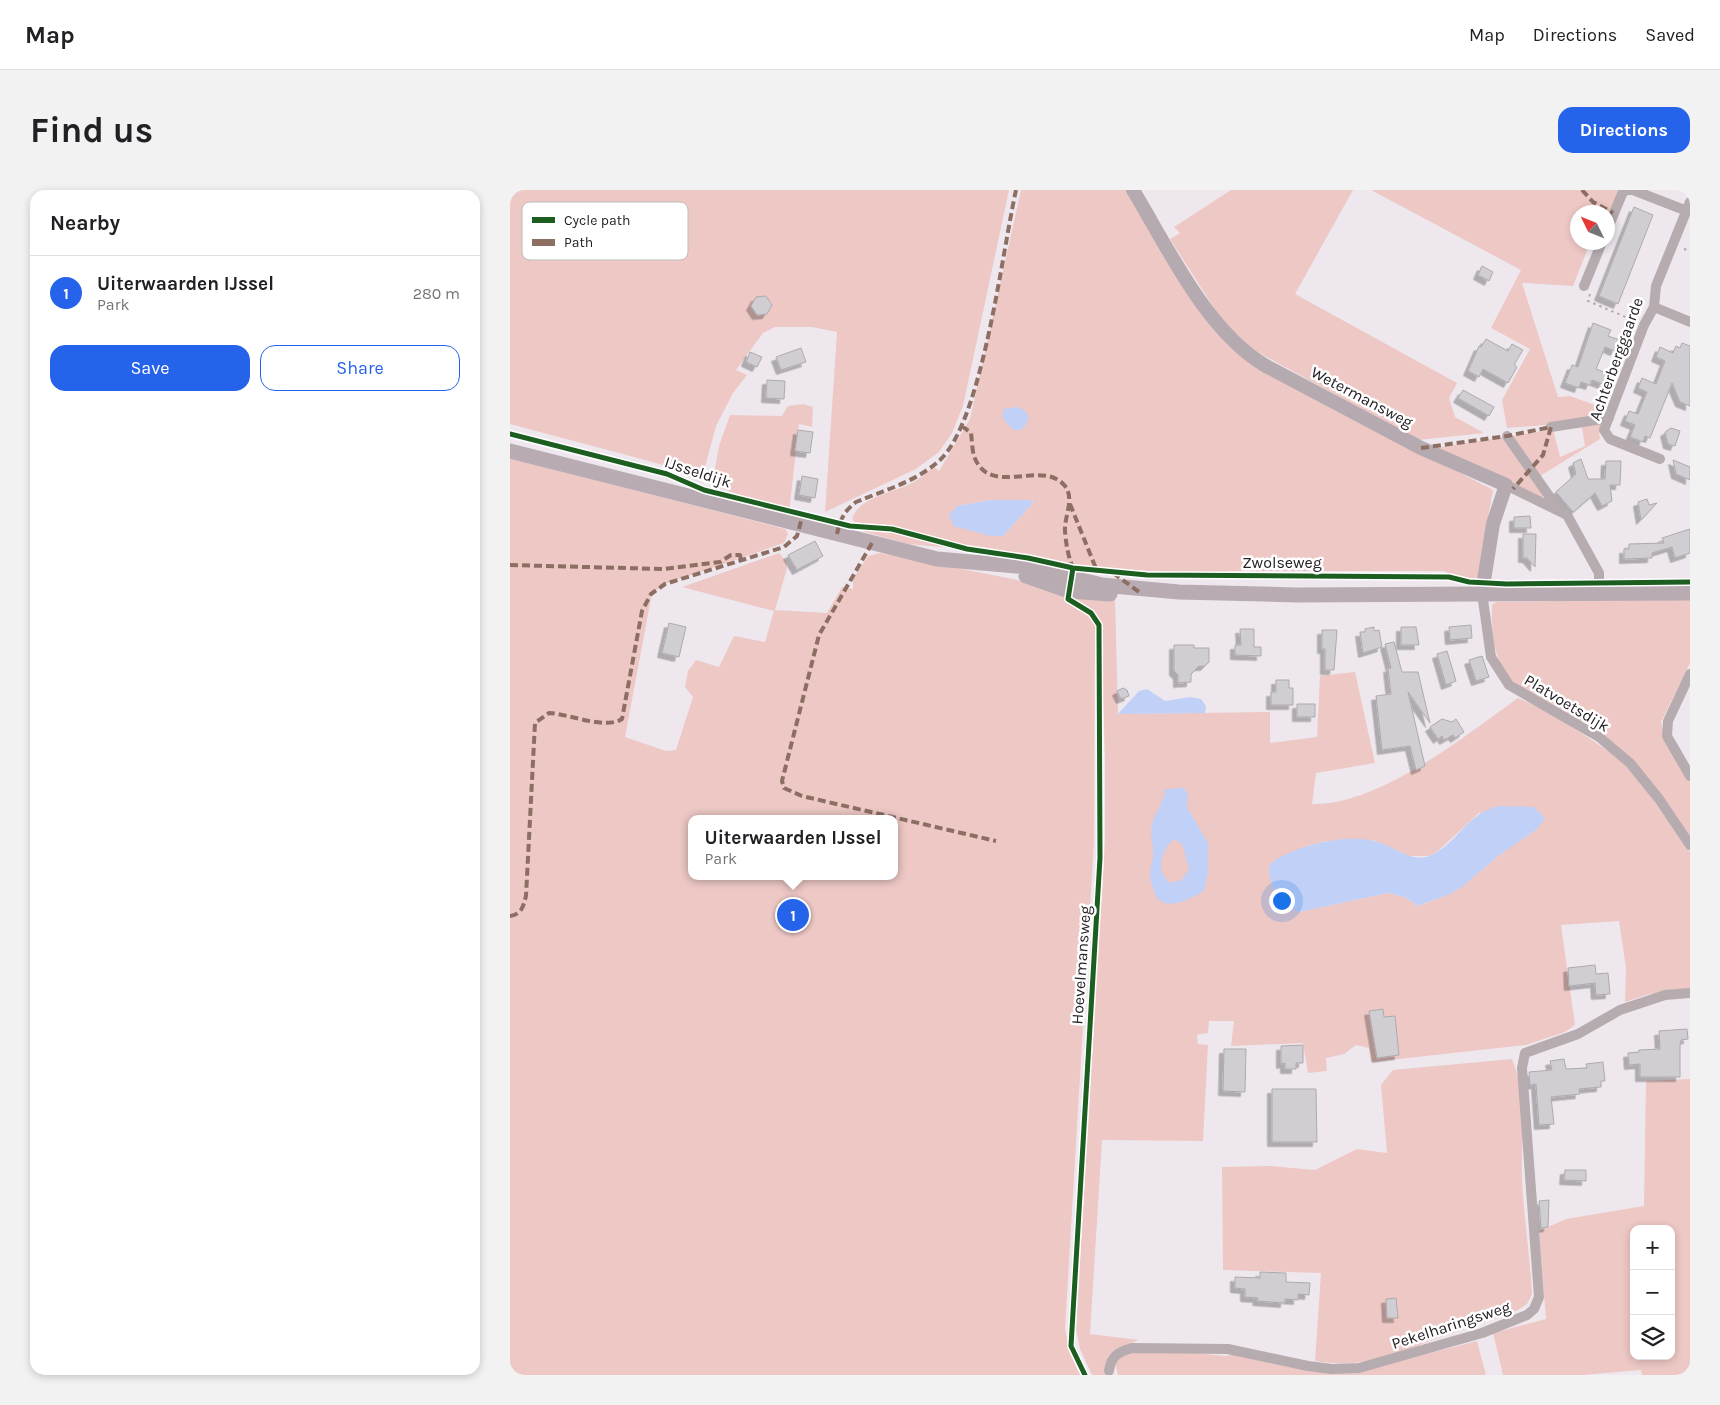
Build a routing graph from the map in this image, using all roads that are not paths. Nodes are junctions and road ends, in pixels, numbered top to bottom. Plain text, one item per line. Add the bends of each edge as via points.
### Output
1 (1133, 190) edge
2 (1633, 190) edge
3 (1688, 206) edge
4 (1615, 211) edge
5 (1599, 250) edge
6 (1584, 286) road end
7 (1654, 307) junction
8 (1690, 322) edge
9 (1609, 418) junction
10 (1551, 427) dead end
11 (1507, 436) dead end
12 (510, 451) edge
13 (1660, 459) dead end
14 (1506, 485) junction
15 (1560, 510) junction
16 (872, 543) joint
17 (1482, 593) junction
18 (1599, 593) junction
19 (1690, 593) edge
20 (1690, 674) edge
21 (1690, 776) edge
22 (1690, 844) edge
23 (1690, 993) edge
24 (1109, 1371) dead end

1 - 14 street, Wetermansweg via 1208,311 1244,352 1421,448
2 - 3 street, Achterberggaarde
2 - 4 street, Achterberggaarde via 1622,194
3 - 7 street, Achterberggaarde via 1656,286
5 - 6 street
7 - 8 street
7 - 9 street, Achterberggaarde via 1644,324
9 - 10 street
9 - 13 street, Achterberggaarde via 1604,430 1610,439
11 - 15 street
12 - 16 main road, IJsseldijk
14 - 15 street, Wetermansweg
14 - 17 street via 1493,524
15 - 18 street, Wetermansweg via 1567,515 1599,573
16 - 17 main road, Zwolseweg via 1087,593
17 - 18 main road, Zwolseweg
17 - 22 street, Platvoetsdijk via 1491,657 1509,685 1599,737 1630,763
18 - 19 main road, Zwolseweg
20 - 21 street via 1668,721 1667,736
23 - 24 street, Pekelharingsweg via 1665,995 1620,1010 1578,1034 1525,1053 1522,1068 1539,1297 1527,1315 1482,1333 1359,1368 1308,1366 1228,1349 1132,1348 1113,1358

